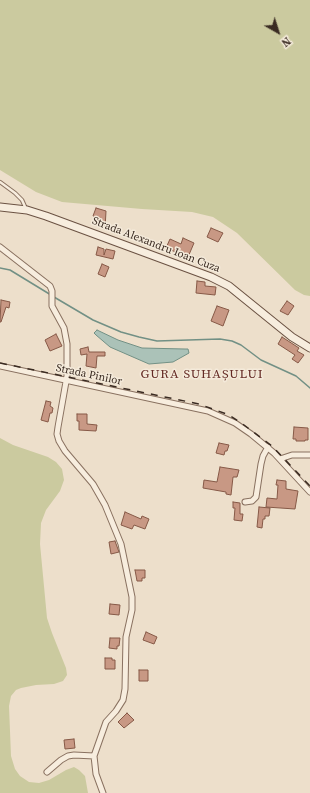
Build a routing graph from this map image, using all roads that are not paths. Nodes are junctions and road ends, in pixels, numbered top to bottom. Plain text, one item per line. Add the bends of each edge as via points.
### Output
1 (0, 182) edge
2 (0, 208) edge
3 (27, 210) junction
4 (0, 246) edge
5 (310, 348) edge
6 (0, 366) edge
7 (66, 380) junction
8 (268, 447) junction
9 (310, 455) edge
10 (280, 459) junction
11 (310, 492) edge
12 (245, 502) dead end
13 (94, 756) junction
14 (47, 772) dead end
15 (103, 793) edge

1 - 3 lane via 18,197
2 - 3 main road, Strada Alexandru Ioan Cuza
3 - 5 main road, Strada Alexandru Ioan Cuza via 220,281
4 - 7 street via 50,286 54,309 66,335
6 - 7 street, Strada Pinilor
7 - 8 street, Strada Pinilor via 208,411 235,423
7 - 13 street via 57,434 59,441 93,484 105,505 121,544 132,597 126,637 123,700 106,722
8 - 10 street, Strada Pinilor
8 - 12 street via 260,464 256,497
9 - 10 street via 292,455
10 - 11 street, Strada Pinilor
13 - 14 street via 68,756
13 - 15 street via 96,774

